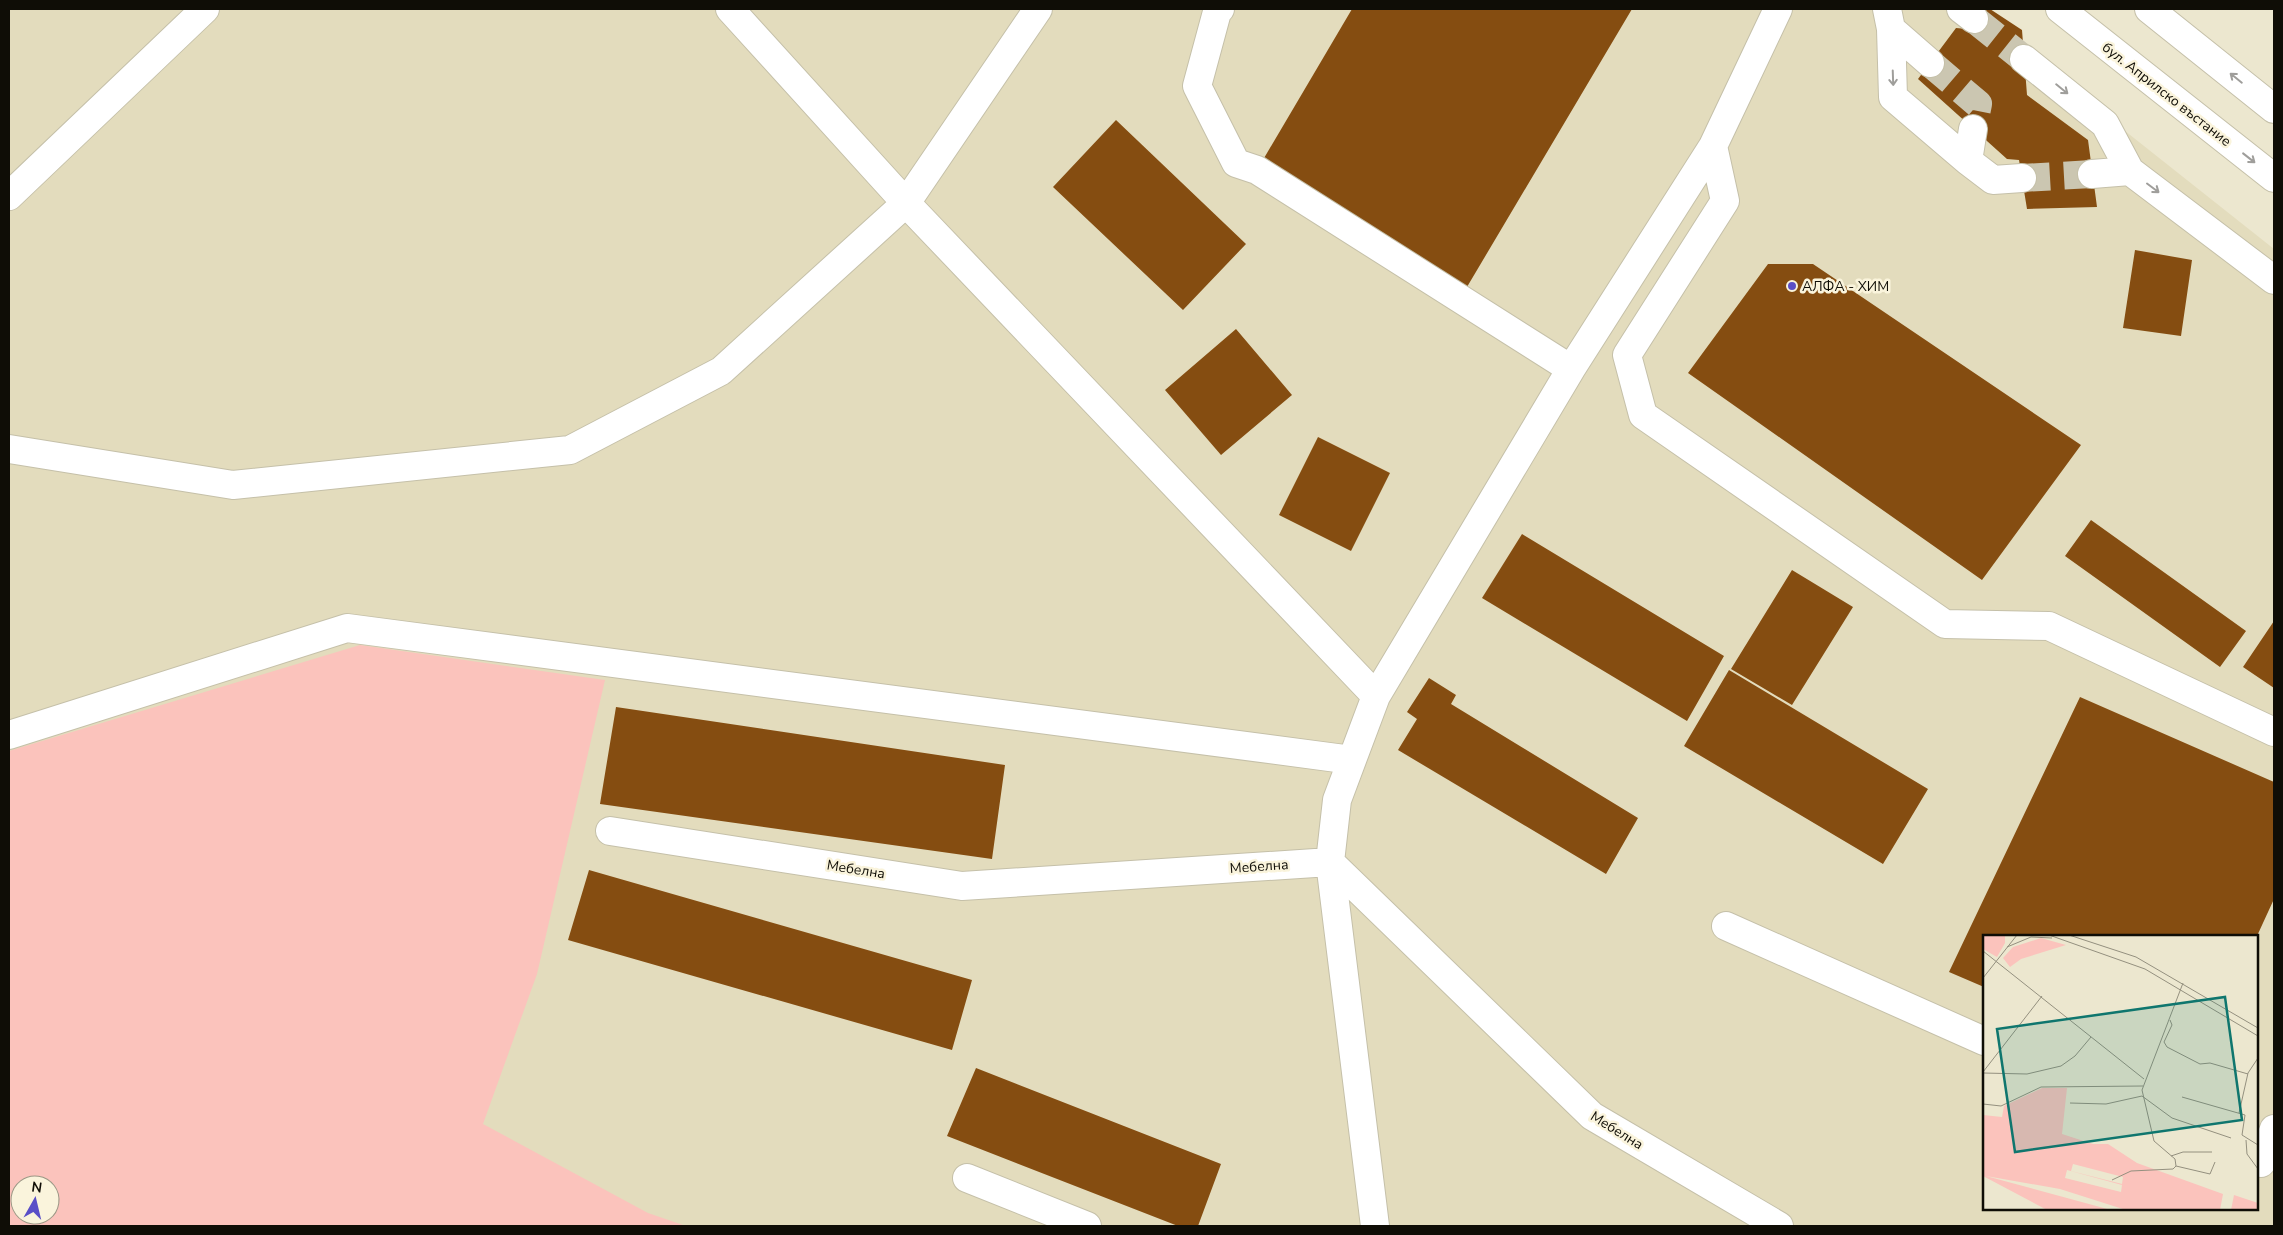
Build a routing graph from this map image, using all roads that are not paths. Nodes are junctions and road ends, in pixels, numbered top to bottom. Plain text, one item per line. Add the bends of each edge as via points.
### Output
1 (205, 9) edge
2 (730, 9) edge
3 (1038, 9) edge
4 (1220, 9) edge
5 (1778, 9) edge
6 (2060, 9) edge
7 (2149, 9) edge
8 (1889, 19) edge
9 (2024, 59) tunnel mouth
10 (1930, 63) tunnel mouth
11 (2274, 109) edge
12 (1973, 129) tunnel mouth
13 (1713, 146) junction
14 (1968, 161) junction
15 (2130, 171) junction
16 (2092, 174) tunnel mouth
17 (2022, 178) tunnel mouth
18 (2274, 178) edge
19 (9, 196) edge
20 (906, 203) junction
21 (2274, 280) edge
22 (1571, 369) junction
23 (9, 448) edge
24 (1376, 696) junction
25 (2274, 732) edge
26 (9, 735) edge
27 (1352, 760) junction
28 (610, 831) dead end
29 (1330, 862) junction
30 (1726, 926) dead end
31 (1983, 1041) edge
32 (2274, 1128) edge
33 (2264, 1165) edge
34 (967, 1178) dead end
35 (1087, 1226) edge
36 (1375, 1226) edge
37 (1779, 1226) edge

1 - 19 street
2 - 20 street
3 - 20 street
4 - 22 street via 1197,86 1236,163 1257,170
5 - 13 street
6 -> 18 street, бул. Априлско въстание
11 -> 7 street
8 - 10 street
8 -> 14 street via 1894,97
9 -> 15 street via 2105,124
12 - 14 street
13 - 22 street
13 - 25 street via 1725,201 1626,355 1643,415 1945,624 2049,626
14 - 17 street via 1993,180
15 - 16 street
15 -> 21 street
20 - 23 street via 721,371 570,450 233,485
20 - 24 street
22 - 24 street
24 - 27 street
26 - 27 street via 347,628
27 - 29 street via 1337,800
28 - 29 street, Мебелна via 962,886
29 - 36 street
29 - 37 street, Мебелна via 1592,1116
30 - 31 street
32 - 33 street
34 - 35 street

